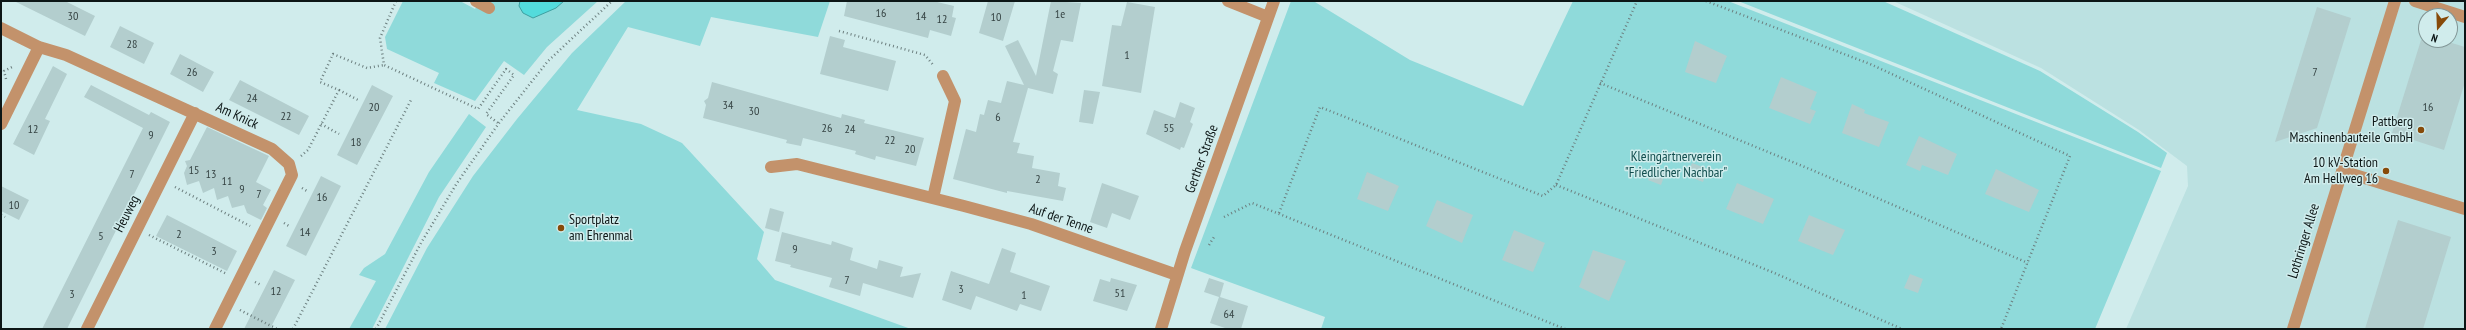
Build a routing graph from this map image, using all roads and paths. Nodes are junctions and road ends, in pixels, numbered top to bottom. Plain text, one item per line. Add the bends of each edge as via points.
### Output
1 (396, 1) edge
2 (476, 1) edge
3 (612, 1) edge
4 (1228, 1) edge
5 (1274, 1) edge
6 (1637, 1) edge
7 (1706, 1) edge
8 (2395, 1) edge
9 (2415, 1) edge
10 (489, 8) dead end
11 (1268, 17) junction
12 (2465, 17) edge
13 (1, 28) edge
14 (839, 31) dead end
15 (39, 47) junction
16 (384, 65) junction
17 (943, 76) joint
18 (1600, 83) junction
19 (338, 90) junction
20 (411, 100) dead end
21 (360, 101) dead end
22 (195, 114) junction
23 (499, 123) junction
24 (1, 124) edge
25 (321, 124) junction
26 (339, 134) dead end
27 (290, 164) junction
28 (771, 168) dead end
29 (2342, 171) junction
30 (161, 180) junction
31 (1556, 185) junction
32 (933, 198) junction
33 (2465, 209) edge
34 (1279, 213) junction
35 (1, 215) edge
36 (6, 217) dead end
37 (1224, 217) dead end
38 (136, 228) junction
39 (263, 233) junction
40 (1214, 237) dead end
41 (1209, 245) dead end
42 (2028, 263) junction
43 (1177, 275) junction
44 (239, 281) junction
45 (228, 304) junction
46 (87, 329) edge
47 (215, 329) edge
48 (276, 329) edge
49 (293, 329) edge
50 (376, 329) edge
51 (1161, 329) edge
52 (1565, 329) edge
53 (1902, 329) edge
54 (2001, 329) edge
55 (2292, 329) edge

1 - 16 path via 380,38
2 - 10 street
3 - 23 path via 548,61
4 - 11 street
5 - 11 street, Gerther Straße
6 - 18 path
7 - 42 path via 1870,64 2070,156
8 - 29 street, Lothringer Allee
9 - 12 street
11 - 43 street, Gerther Straße
13 - 15 street, Am Knick
14 - 17 path via 925,55
15 - 22 street, Am Knick via 66,55
15 - 24 street
16 - 19 path via 368,68 333,54 320,82
16 - 23 path via 478,109 506,69 514,75 486,114
17 - 32 street via 955,101
18 - 31 path
18 - 42 path
19 - 21 path
19 - 25 path
20 - 49 path
22 - 27 street, Am Knick via 272,149
22 - 30 street, Heuweg
23 - 50 path via 457,183 421,243
25 - 26 path
25 - 27 path via 308,150
27 - 39 street via 292,175
28 - 32 street, Auf der Tenne via 797,164
29 - 33 street
29 - 55 street, Lothringer Allee
30 - 38 street, Heuweg
30 - 39 path
31 - 34 path via 1543,196 1320,107
31 - 53 path via 1772,272
32 - 43 street, Auf der Tenne via 1031,224
34 - 37 path via 1252,204
34 - 52 path
35 - 36 path
38 - 44 path
38 - 46 street, Heuweg
39 - 44 street
40 - 41 path
42 - 54 path
43 - 51 street, Gerther Straße
44 - 45 street
45 - 47 street
45 - 48 path

